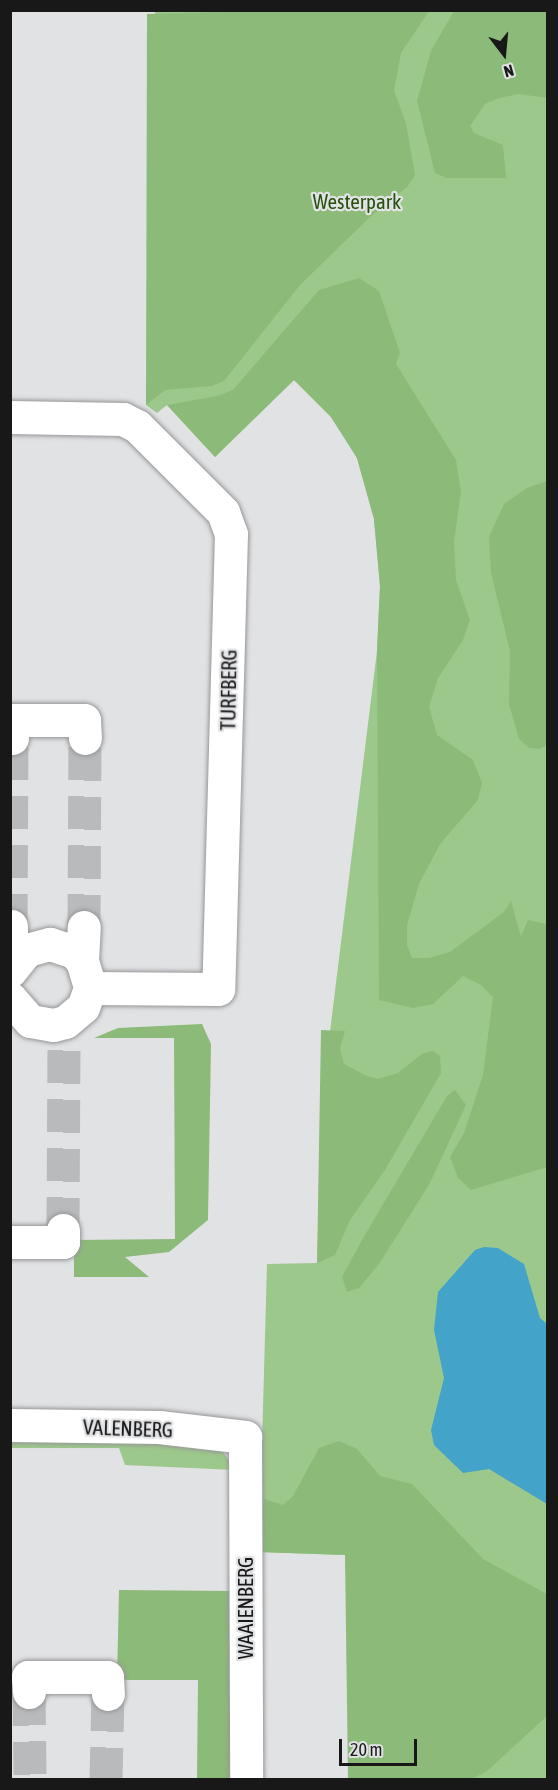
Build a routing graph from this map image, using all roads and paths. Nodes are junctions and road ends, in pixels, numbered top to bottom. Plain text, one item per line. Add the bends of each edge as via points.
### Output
1 (10, 417) edge
2 (12, 738) edge
3 (85, 738) tunnel mouth
4 (11, 926) edge
5 (84, 927) tunnel mouth
6 (11, 970) edge
7 (86, 974) junction
8 (11, 1003) edge
9 (63, 1230) dead end
10 (10, 1242) edge
11 (10, 1425) edge
12 (245, 1437) joint
13 (28, 1692) dead end
14 (108, 1694) tunnel mouth
15 (246, 1779) edge

1 - 7 street, TURFBERG via 123,419 137,426 223,512 231,534 218,989
2 - 3 street via 12,720 84,720
4 - 6 street
5 - 7 street
6 - 7 street via 22,954 38,945 63,946
7 - 8 street via 83,1007 64,1032 30,1021
9 - 10 street via 63,1242
11 - 12 street, VALENBERG via 159,1427
12 - 15 street, WAAIENBERG
13 - 14 street via 28,1677 107,1677

